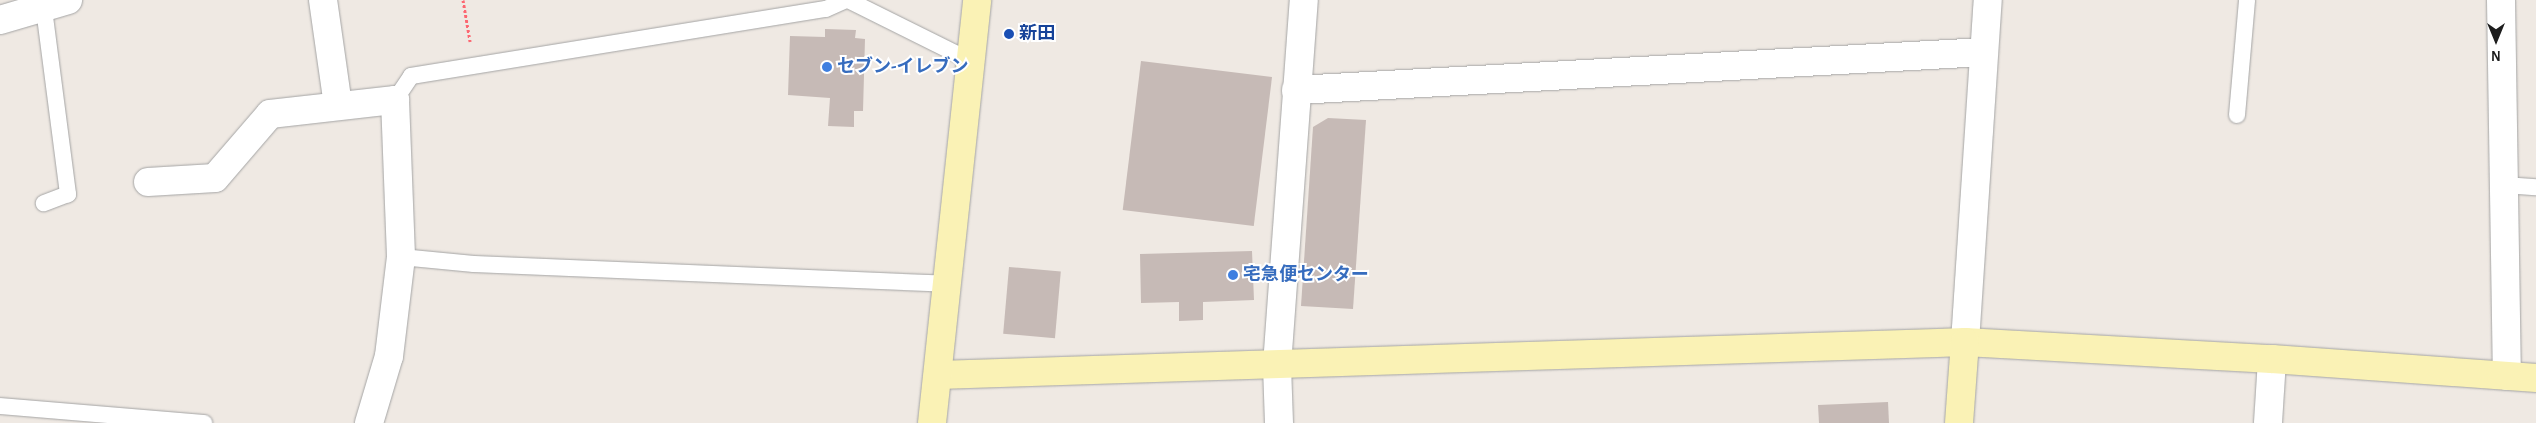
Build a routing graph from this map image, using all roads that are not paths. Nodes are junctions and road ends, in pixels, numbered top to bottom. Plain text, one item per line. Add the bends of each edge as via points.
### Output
1 (323, 0) edge
2 (847, 0) edge
3 (977, 0) edge
4 (1304, 0) edge
5 (1988, 0) edge
6 (2247, 0) edge
7 (2501, 0) edge
8 (56, 4) edge
9 (0, 20) edge
10 (1984, 52) junction
11 (972, 60) junction
12 (1296, 90) junction
13 (395, 100) junction
14 (338, 105) junction
15 (2237, 115) dead end
16 (148, 182) dead end
17 (2504, 185) junction
18 (2536, 187) edge
19 (44, 203) dead end
20 (401, 257) junction
21 (948, 284) junction
22 (1965, 342) junction
23 (2272, 359) junction
24 (1277, 365) junction
25 (938, 375) junction
26 (2507, 376) junction
27 (2536, 378) edge
28 (0, 406) edge
29 (204, 423) edge
30 (368, 423) edge
31 (932, 423) edge
32 (1280, 423) edge
33 (1959, 423) edge
34 (2268, 423) edge

1 - 14 street
2 - 11 lane
2 - 13 lane via 826,9 411,76
3 - 11 street
4 - 12 street
5 - 10 street
6 - 15 lane
7 - 17 street
8 - 9 street
8 - 19 lane via 68,194
10 - 12 street
10 - 22 street
11 - 21 street
12 - 24 street
13 - 14 street
13 - 20 street
14 - 16 street via 270,114 215,178
17 - 18 lane
17 - 26 street
20 - 21 lane via 474,264
20 - 30 street via 389,356
21 - 25 street
22 - 23 street
22 - 24 street
22 - 33 street
23 - 26 street
23 - 34 street
24 - 25 street
24 - 32 street
25 - 31 street
26 - 27 street
28 - 29 lane

